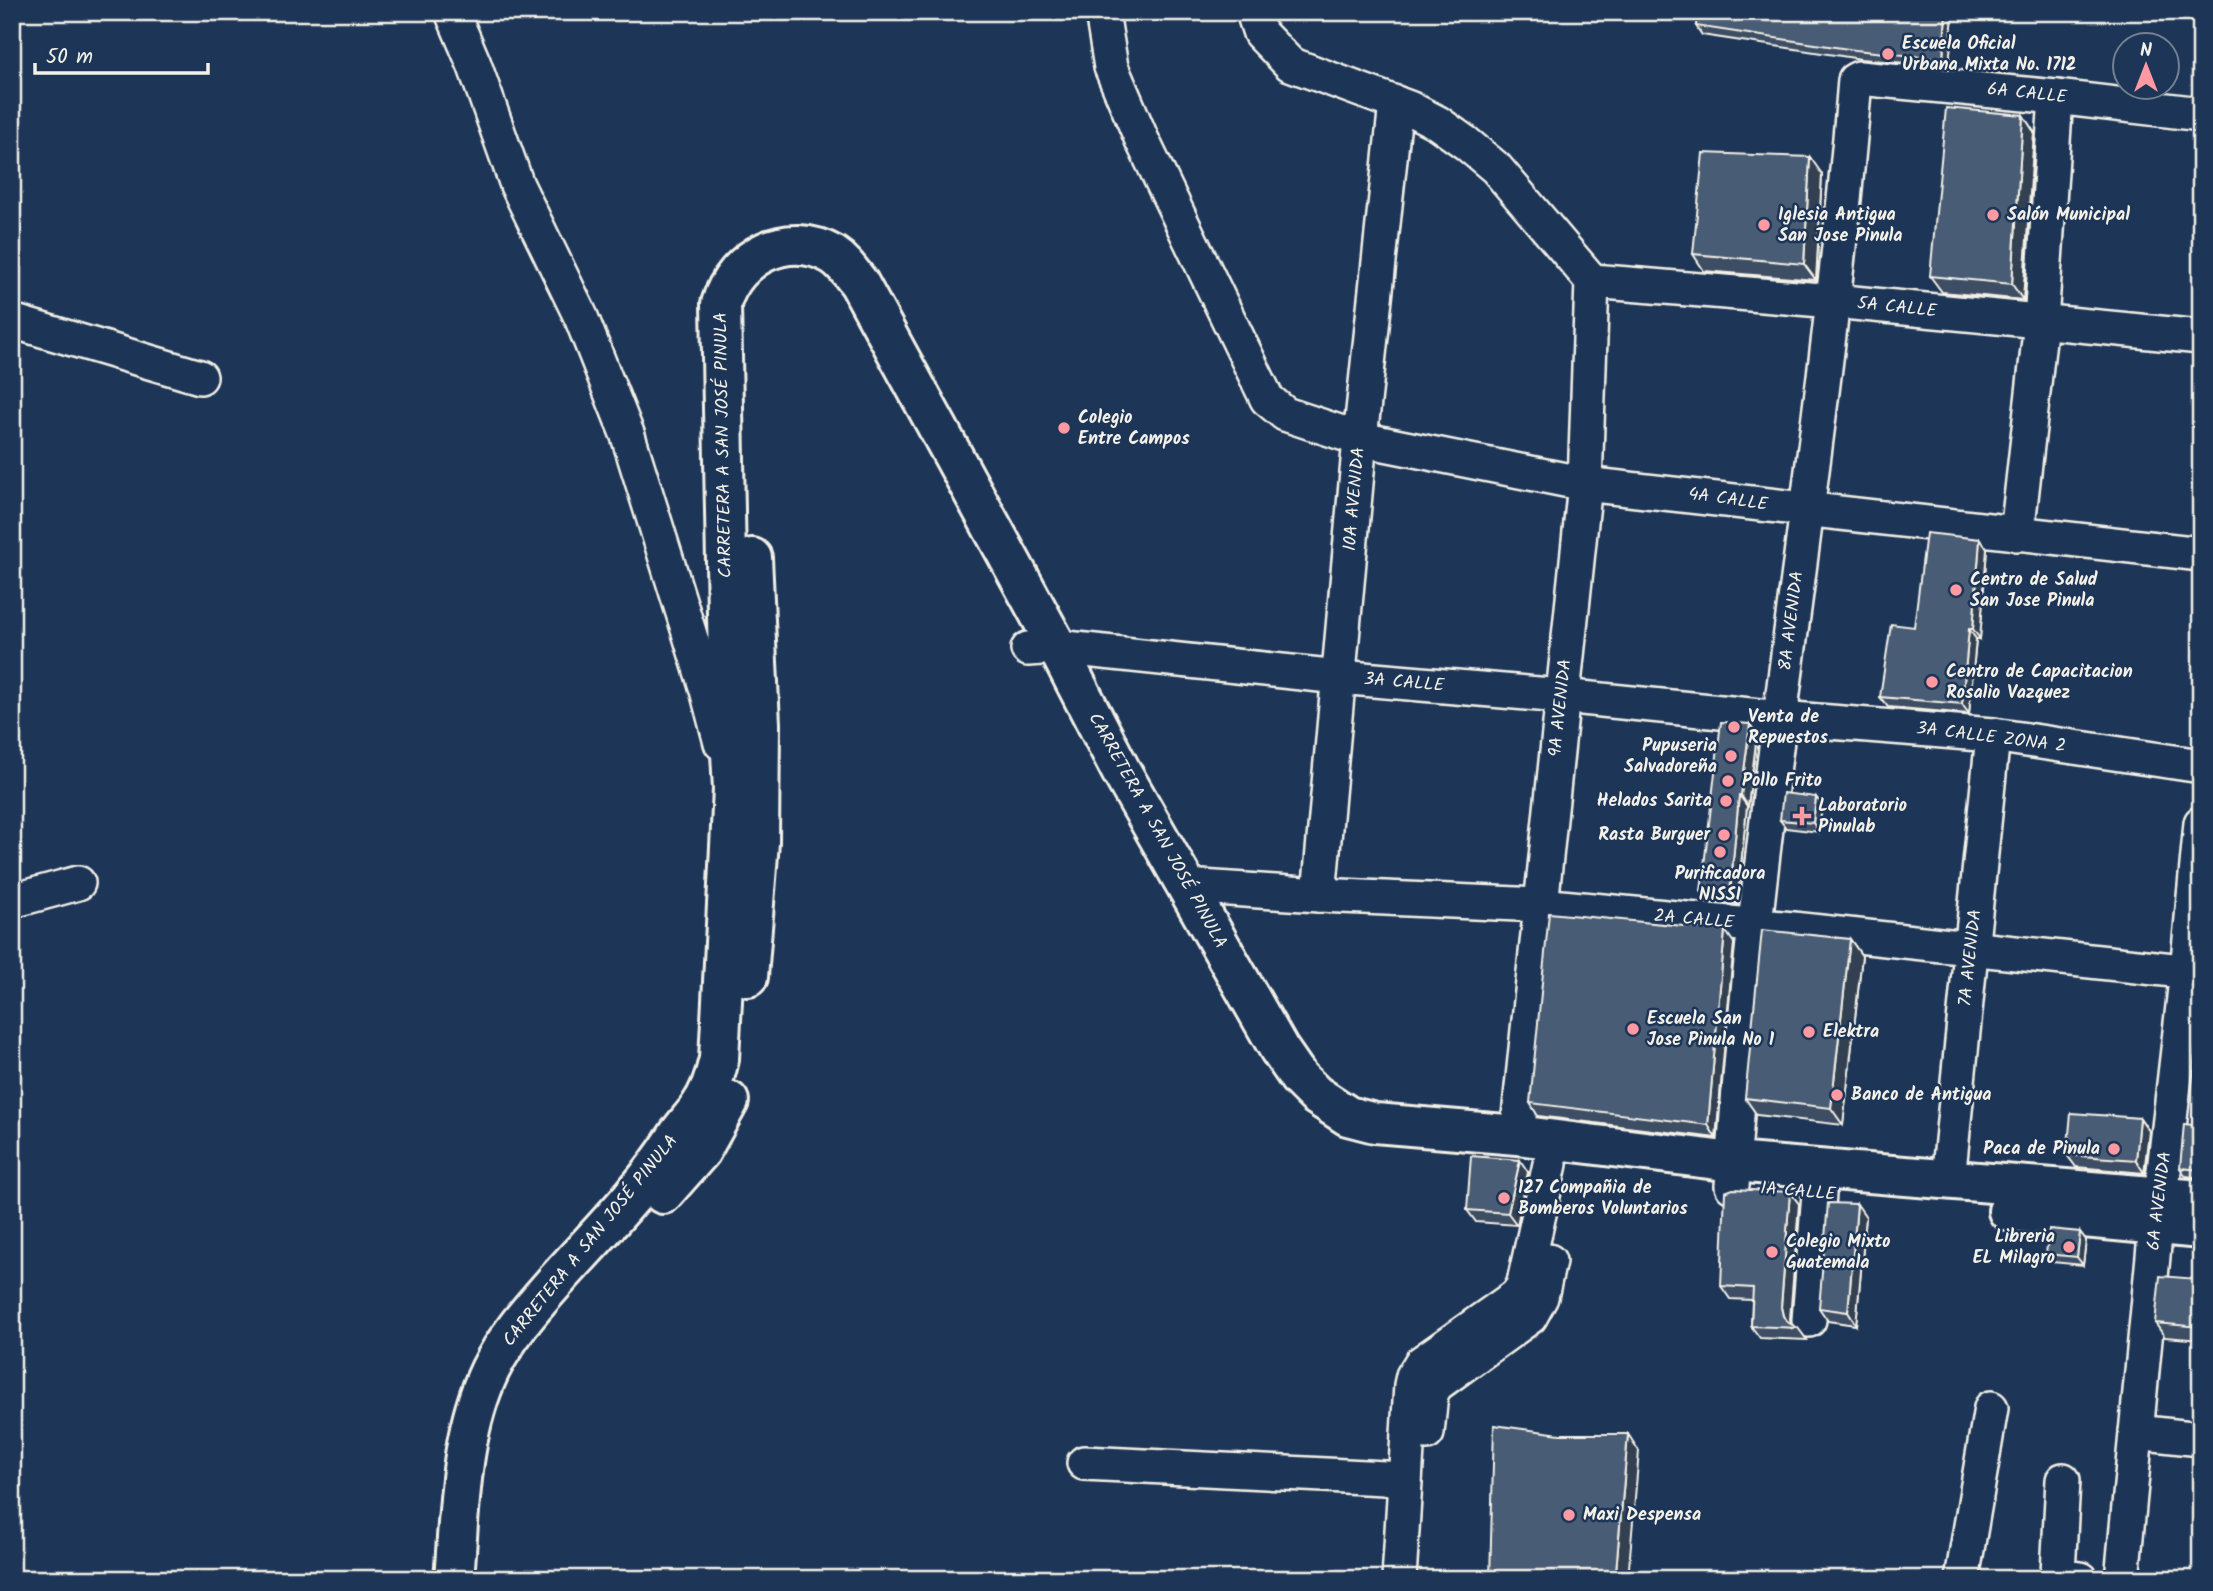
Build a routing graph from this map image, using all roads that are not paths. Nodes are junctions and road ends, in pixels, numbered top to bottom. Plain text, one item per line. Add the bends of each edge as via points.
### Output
1 (452, 12) edge
2 (1102, 12) edge
3 (1250, 14) edge
4 (1855, 81) joint
5 (2056, 97) junction
6 (1396, 103) junction
7 (2201, 114) edge
8 (1592, 281) junction
9 (1833, 301) junction
10 (12, 321) edge
11 (2041, 322) junction
12 (2201, 337) edge
13 (200, 377) dead end
14 (1360, 439) junction
15 (1585, 484) junction
16 (1806, 511) junction
17 (2017, 534) junction
18 (2201, 554) edge
19 (1043, 648) junction
20 (1339, 677) junction
21 (1562, 696) junction
22 (1780, 718) junction
23 (1993, 736) junction
24 (2201, 766) edge
25 (733, 789) junction
26 (2201, 823) edge
27 (78, 883) dead end
28 (1186, 886) junction
29 (1319, 895) junction
30 (12, 901) edge
31 (1540, 905) junction
32 (1754, 925) junction
33 (1972, 948) junction
34 (2194, 972) edge
35 (1517, 1135) junction
36 (1397, 1136) junction
37 (1559, 1165) junction
38 (1733, 1174) junction
39 (1948, 1180) junction
40 (1820, 1181) junction
41 (2201, 1200) edge
42 (2159, 1211) junction
43 (2201, 1229) edge
44 (1809, 1320) dead end
45 (1991, 1408) dead end
46 (2136, 1432) junction
47 (2201, 1439) edge
48 (1084, 1463) dead end
49 (1405, 1479) junction
50 (2063, 1480) dead end
51 (454, 1579) edge
52 (475, 1579) edge
53 (1399, 1579) edge
54 (1418, 1579) edge
55 (1962, 1579) edge
56 (2081, 1579) edge
57 (2122, 1579) edge

1 - 25 street via 517,185 580,317 628,436
2 - 14 street, 4A CALLE via 1111,67 1142,140 1267,399 1285,414
3 - 6 street via 1259,33 1290,64
4 - 5 street, 6A CALLE
4 - 9 street, 8A AVENIDA
5 - 7 street, 6A CALLE
5 - 11 street
6 - 8 street via 1438,123 1496,168
6 - 14 street, 10A AVENIDA
8 - 9 street, 5A CALLE
8 - 15 street, 9A AVENIDA
9 - 11 street, 5A CALLE
9 - 16 street, 8A AVENIDA
10 - 13 street
11 - 12 street, 5A CALLE
11 - 17 street
14 - 15 street, 4A CALLE
14 - 20 street, 10A AVENIDA
15 - 16 street, 4A CALLE
15 - 21 street, 9A AVENIDA
16 - 17 street, 4A CALLE
16 - 22 street, 8A AVENIDA
17 - 18 street, 4A CALLE
19 - 20 street, 3A CALLE
19 - 25 main road, CARRETERA A SAN JOSÉ PINULA via 859,283 835,257 819,248 788,244 768,250 738,273 721,304
19 - 28 main road, CARRETERA A SAN JOSÉ PINULA via 1121,771
19 - 36 main road, CARRETERA A SAN JOSÉ PINULA via 1100,783 1276,1088 1297,1111 1327,1132 1354,1142
19 - 52 main road, CARRETERA A SAN JOSÉ PINULA via 837,298 820,279 800,269 777,270 760,279 741,312 760,737 759,842 739,1065 729,1101 701,1151 547,1322 512,1371 488,1434
20 - 21 street, 3A CALLE
20 - 29 street, 10A AVENIDA
21 - 22 street, 3A CALLE
21 - 31 street, 9A AVENIDA
22 - 23 street, 3A CALLE ZONA 2
22 - 32 street, 8A AVENIDA
23 - 24 street, 3A CALLE ZONA 2
23 - 33 street, 7A AVENIDA
25 - 51 main road, CARRETERA A SAN JOSÉ PINULA via 719,1059 710,1092 653,1171 519,1324 490,1370 466,1441
26 - 34 street, 6A AVENIDA
27 - 30 street
28 - 29 street, 2A CALLE
28 - 36 main road, CARRETERA A SAN JOSÉ PINULA via 1273,1039 1305,1085 1348,1116
29 - 31 street, 2A CALLE
31 - 32 street, 2A CALLE
31 - 35 street, 9A AVENIDA
32 - 33 street, 2A CALLE
32 - 38 street, 8A AVENIDA
33 - 34 street, 2A CALLE
33 - 39 street, 7A AVENIDA
34 - 42 street, 6A AVENIDA
35 - 36 main road, 1A CALLE
35 - 38 main road, 1A CALLE
36 - 37 main road, 1A CALLE
37 - 38 main road, 1A CALLE
37 - 49 street via 1523,1287 1421,1363 1413,1376
37 - 54 street via 1538,1306 1530,1317 1436,1385 1431,1394
38 - 40 main road, 1A CALLE
39 - 40 main road, 1A CALLE
39 - 42 main road, 1A CALLE
40 - 42 main road, 1A CALLE
40 - 44 street
41 - 42 main road, 1A CALLE
42 - 43 main road, 1A CALLE
42 - 46 street, 6A AVENIDA
45 - 55 street
46 - 47 street
46 - 57 street, 6A AVENIDA
48 - 49 street
49 - 53 street
50 - 56 street via 2058,1573

